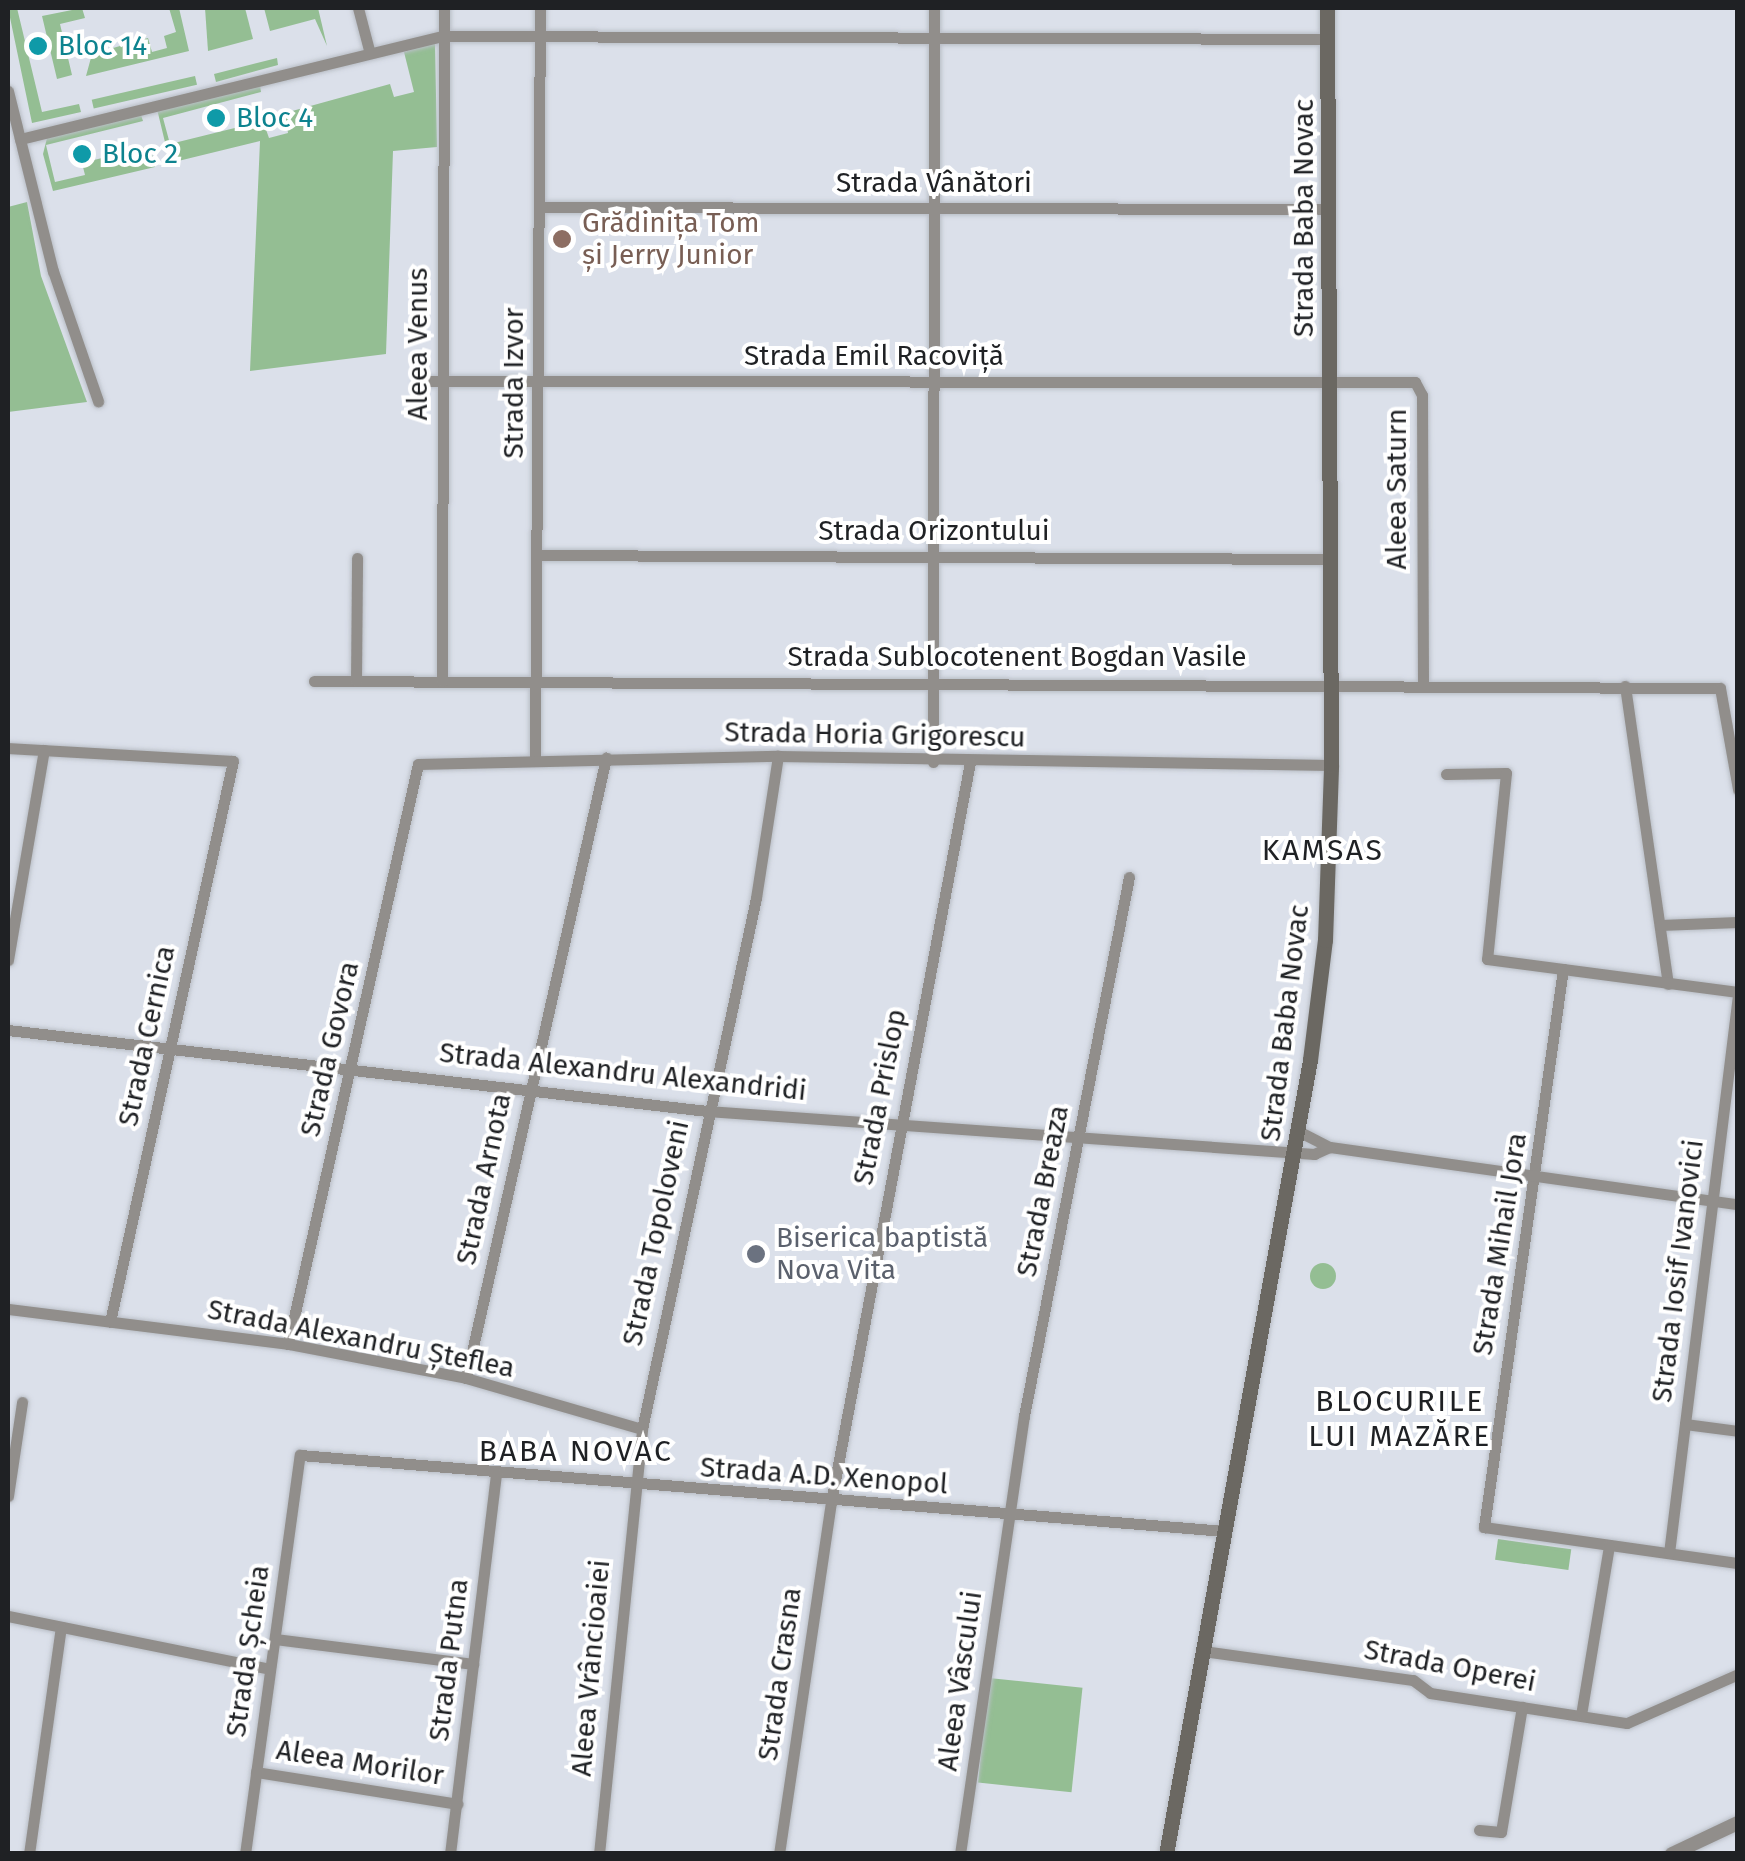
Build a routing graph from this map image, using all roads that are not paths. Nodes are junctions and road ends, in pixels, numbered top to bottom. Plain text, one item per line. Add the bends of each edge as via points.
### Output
1 (358, 8) edge
2 (444, 8) edge
3 (540, 8) edge
4 (934, 8) edge
5 (1327, 8) edge
6 (540, 34) junction
7 (934, 35) junction
8 (444, 36) junction
9 (1328, 39) junction
10 (369, 50) junction
11 (8, 91) edge
12 (20, 139) junction
13 (540, 207) junction
14 (934, 208) junction
15 (1328, 209) junction
16 (538, 380) junction
17 (419, 381) dead end
18 (443, 381) junction
19 (934, 381) junction
20 (1330, 382) junction
21 (98, 400) dead end
22 (538, 555) junction
23 (933, 556) junction
24 (357, 558) dead end
25 (1331, 559) junction
26 (314, 680) dead end
27 (356, 681) junction
28 (442, 681) junction
29 (538, 681) junction
30 (933, 682) junction
31 (1331, 683) junction
32 (1423, 684) junction
33 (1625, 686) junction
34 (1722, 703) junction
35 (1738, 704) edge
36 (8, 748) edge
37 (44, 750) junction
38 (778, 756) junction
39 (536, 758) junction
40 (606, 758) junction
41 (933, 762) junction
42 (970, 762) junction
43 (418, 764) joint
44 (1331, 765) junction
45 (1446, 774) dead end
46 (1738, 789) edge
47 (1129, 877) dead end
48 (1738, 922) edge
49 (1660, 924) junction
50 (8, 960) edge
51 (1563, 970) junction
52 (1668, 984) junction
53 (1738, 993) edge
54 (8, 1030) edge
55 (170, 1049) junction
56 (352, 1067) junction
57 (529, 1090) junction
58 (1731, 1095) edge
59 (707, 1111) junction
60 (899, 1121) junction
61 (1298, 1131) junction
62 (1079, 1135) junction
63 (1330, 1147) junction
64 (1294, 1152) junction
65 (1534, 1176) junction
66 (1712, 1202) junction
67 (1738, 1204) edge
68 (8, 1309) edge
69 (110, 1322) junction
70 (288, 1344) junction
71 (466, 1378) junction
72 (22, 1402) dead end
73 (1685, 1424) junction
74 (642, 1429) junction
75 (1738, 1431) edge
76 (300, 1454) joint
77 (496, 1473) junction
78 (633, 1486) junction
79 (8, 1496) edge
80 (830, 1502) junction
81 (1009, 1515) junction
82 (1225, 1532) junction
83 (1609, 1545) junction
84 (1668, 1553) junction
85 (1738, 1563) edge
86 (8, 1616) edge
87 (61, 1626) junction
88 (274, 1638) junction
89 (1203, 1651) junction
90 (473, 1664) junction
91 (270, 1669) junction
92 (1738, 1674) edge
93 (1522, 1707) junction
94 (1581, 1716) junction
95 (256, 1772) junction
96 (457, 1804) junction
97 (1738, 1822) edge
98 (1479, 1830) dead end
99 (29, 1854) edge
100 (245, 1854) edge
101 (450, 1854) edge
102 (598, 1854) edge
103 (779, 1854) edge
104 (960, 1854) edge
105 (1166, 1854) edge
106 (1672, 1854) edge

1 - 10 street
2 - 8 street, Aleea Venus
3 - 6 street, Strada Izvor
4 - 7 street
5 - 9 main road, Strada Baba Novac
6 - 7 street
6 - 8 street
6 - 13 street, Strada Izvor
7 - 9 street
7 - 14 street
8 - 10 street
8 - 18 street, Aleea Venus
9 - 15 main road, Strada Baba Novac
10 - 12 street
11 - 12 street
12 - 21 street via 54,271
13 - 14 street, Strada Vânători
13 - 16 street, Strada Izvor
14 - 15 street, Strada Vânători
14 - 19 street
15 - 20 main road, Strada Baba Novac
16 - 18 street, Strada Emil Racoviță
16 - 19 street, Strada Emil Racoviță
16 - 22 street, Strada Izvor
17 - 18 street, Strada Emil Racoviță
18 - 28 street, Aleea Venus
19 - 20 street, Strada Emil Racoviță
19 - 23 street
20 - 25 main road, Strada Baba Novac
20 - 32 street, Aleea Saturn via 1421,387
22 - 23 street, Strada Orizontului
22 - 29 street, Strada Izvor
23 - 25 street, Strada Orizontului
23 - 30 street
24 - 27 street
25 - 31 main road, Strada Baba Novac
26 - 27 street, Strada Sublocotenent Bogdan Vasile
27 - 28 street, Strada Sublocotenent Bogdan Vasile
28 - 29 street, Strada Sublocotenent Bogdan Vasile
29 - 30 street, Strada Sublocotenent Bogdan Vasile
29 - 39 street, Strada Izvor
30 - 31 street, Strada Sublocotenent Bogdan Vasile
30 - 41 street
31 - 32 street, Strada Sublocotenent Bogdan Vasile
31 - 44 main road, Strada Baba Novac
32 - 33 street, Strada Sublocotenent Bogdan Vasile
33 - 34 street, Strada Sublocotenent Bogdan Vasile via 1720,688
33 - 49 street
34 - 35 street
34 - 46 street
36 - 37 street
37 - 50 street
37 - 55 street, Strada Cernica via 233,761
38 - 40 street, Strada Horia Grigorescu
38 - 41 street, Strada Horia Grigorescu
38 - 59 street, Strada Topoloveni via 756,898
39 - 40 street, Strada Horia Grigorescu
39 - 43 street, Strada Horia Grigorescu
40 - 57 street, Strada Arnota
41 - 42 street, Strada Horia Grigorescu
42 - 44 street, Strada Horia Grigorescu
42 - 60 street, Strada Prislop
43 - 56 street, Strada Govora
44 - 61 main road, Strada Baba Novac via 1325,940
45 - 51 street via 1506,773 1487,959
47 - 62 street, Strada Breaza
48 - 49 street
49 - 52 street
51 - 52 street
51 - 65 street, Strada Mihail Jora
52 - 53 street
53 - 58 street, Strada Iosif Ivanovici
54 - 55 street, Strada Alexandru Alexandridi
55 - 56 street, Strada Alexandru Alexandridi
55 - 69 street, Strada Cernica
56 - 57 street, Strada Alexandru Alexandridi
56 - 70 street, Strada Govora
57 - 59 street, Strada Alexandru Alexandridi
57 - 71 street, Strada Arnota
58 - 66 street, Strada Iosif Ivanovici
59 - 60 street, Strada Alexandru Alexandridi
59 - 74 street, Strada Topoloveni
60 - 62 street, Strada Alexandru Alexandridi
60 - 80 street, Strada Prislop
61 - 63 street
61 - 64 main road, Strada Baba Novac
62 - 64 street, Strada Alexandru Alexandridi
62 - 81 street, Strada Breaza
63 - 64 street, Strada Alexandru Alexandridi
63 - 65 street
64 - 82 main road, Strada Baba Novac
65 - 66 street
65 - 83 street, Strada Mihail Jora via 1484,1527
66 - 67 street
66 - 73 street, Strada Iosif Ivanovici
68 - 69 street, Strada Alexandru Șteflea
69 - 70 street, Strada Alexandru Șteflea
70 - 71 street, Strada Alexandru Șteflea
71 - 74 street, Strada Alexandru Șteflea
72 - 79 street
73 - 75 street
73 - 84 street, Strada Iosif Ivanovici
74 - 78 street, Strada Topoloveni
76 - 77 street, Strada A.D. Xenopol
76 - 88 street, Strada Șcheia
77 - 78 street, Strada A.D. Xenopol
77 - 90 street, Strada Putna
78 - 80 street, Strada A.D. Xenopol
78 - 102 street, Aleea Vrâncioaiei
80 - 81 street, Strada A.D. Xenopol
80 - 103 street, Strada Crasna
81 - 82 street, Strada A.D. Xenopol
81 - 104 street, Aleea Vâscului
82 - 89 main road, Strada Baba Novac
83 - 84 street
83 - 94 street
84 - 85 street
86 - 87 street
87 - 91 street
87 - 99 street
88 - 90 street
88 - 91 street, Strada Șcheia
89 - 93 street, Strada Operei via 1413,1680 1430,1693
89 - 105 main road, Strada Baba Novac
90 - 96 street, Strada Putna
91 - 95 street, Strada Șcheia
92 - 94 street, Strada Operei via 1626,1723
93 - 94 street, Strada Operei
93 - 98 street via 1501,1832
95 - 96 street, Aleea Morilor
95 - 100 street, Strada Șcheia
96 - 101 street, Strada Putna
97 - 106 street

